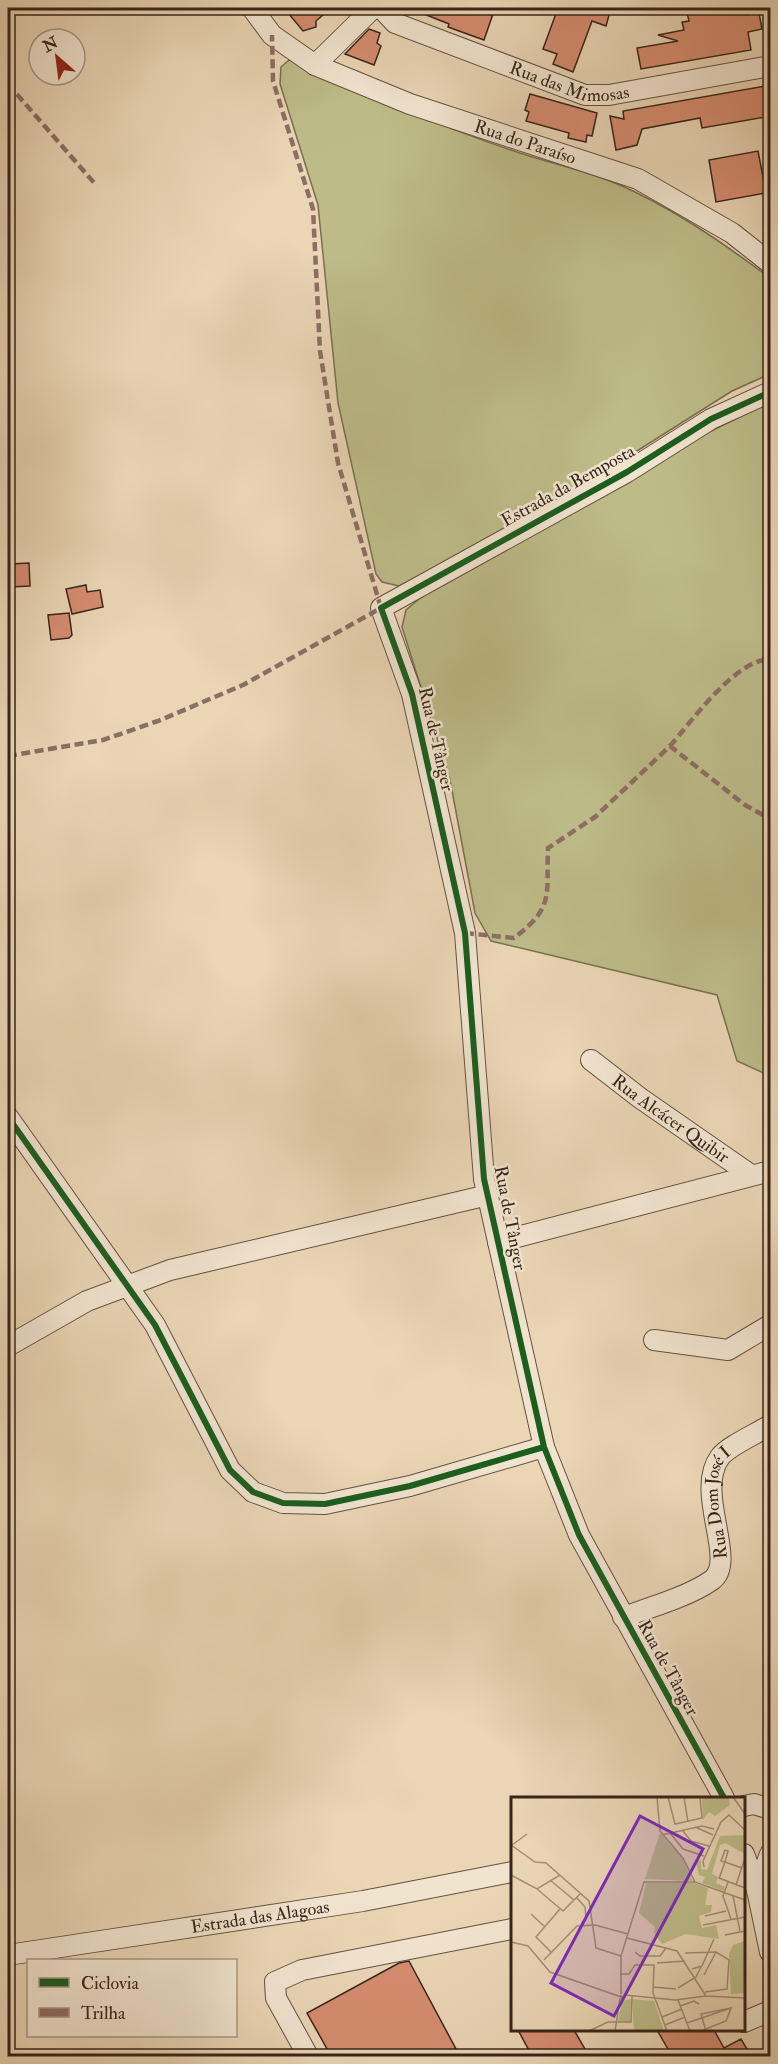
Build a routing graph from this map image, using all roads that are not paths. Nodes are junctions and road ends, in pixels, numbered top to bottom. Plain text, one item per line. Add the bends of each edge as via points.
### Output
1 (252, 8) edge
2 (373, 8) edge
3 (381, 8) edge
4 (315, 65) junction
5 (771, 66) edge
6 (771, 263) edge
7 (771, 392) edge
8 (381, 608) joint
9 (591, 1060) dead end
10 (8, 1117) edge
11 (771, 1171) edge
12 (751, 1175) junction
13 (488, 1195) junction
14 (498, 1242) junction
15 (127, 1284) junction
16 (771, 1325) edge
17 (654, 1340) dead end
18 (8, 1346) edge
19 (771, 1425) edge
20 (544, 1448) junction
21 (623, 1617) junction
22 (723, 1797) edge
23 (771, 1849) edge
24 (745, 1853) edge
25 (771, 1854) edge
26 (745, 1856) edge
27 (511, 1872) edge
28 (757, 1890) junction
29 (511, 1929) edge
30 (771, 1952) edge
31 (8, 1955) edge
32 (771, 2012) edge
33 (745, 2022) edge
34 (308, 2056) edge

1 - 4 street, Rua do Paraíso via 272,35
2 - 4 street
3 - 5 street, Rua das Mimosas via 395,23 585,95 609,95
4 - 6 street, Rua do Paraíso via 410,104 638,179 732,233
7 - 8 street, Estrada da Bemposta via 711,419 627,472
8 - 13 street, Rua de Tânger via 412,694 465,933
9 - 12 street, Rua Alcácer Quibir
10 - 15 street
11 - 12 street
12 - 14 street
13 - 14 street, Rua de Tânger
13 - 15 street via 170,1270
14 - 20 street, Rua de Tânger
15 - 18 street via 87,1301
15 - 20 street via 155,1325 230,1470 253,1492 283,1503 325,1504 410,1486
16 - 17 street via 728,1350
19 - 21 street, Rua Dom José I via 721,1455 714,1468 709,1485 721,1554 714,1580
20 - 21 street, Rua de Tânger via 579,1535
21 - 22 street, Rua de Tânger
23 - 24 street via 756,1855
25 - 28 street
26 - 28 street
27 - 31 street, Estrada das Alagoas via 363,1901
28 - 30 street
29 - 34 street via 302,1970 275,1982 276,1998
32 - 33 street

